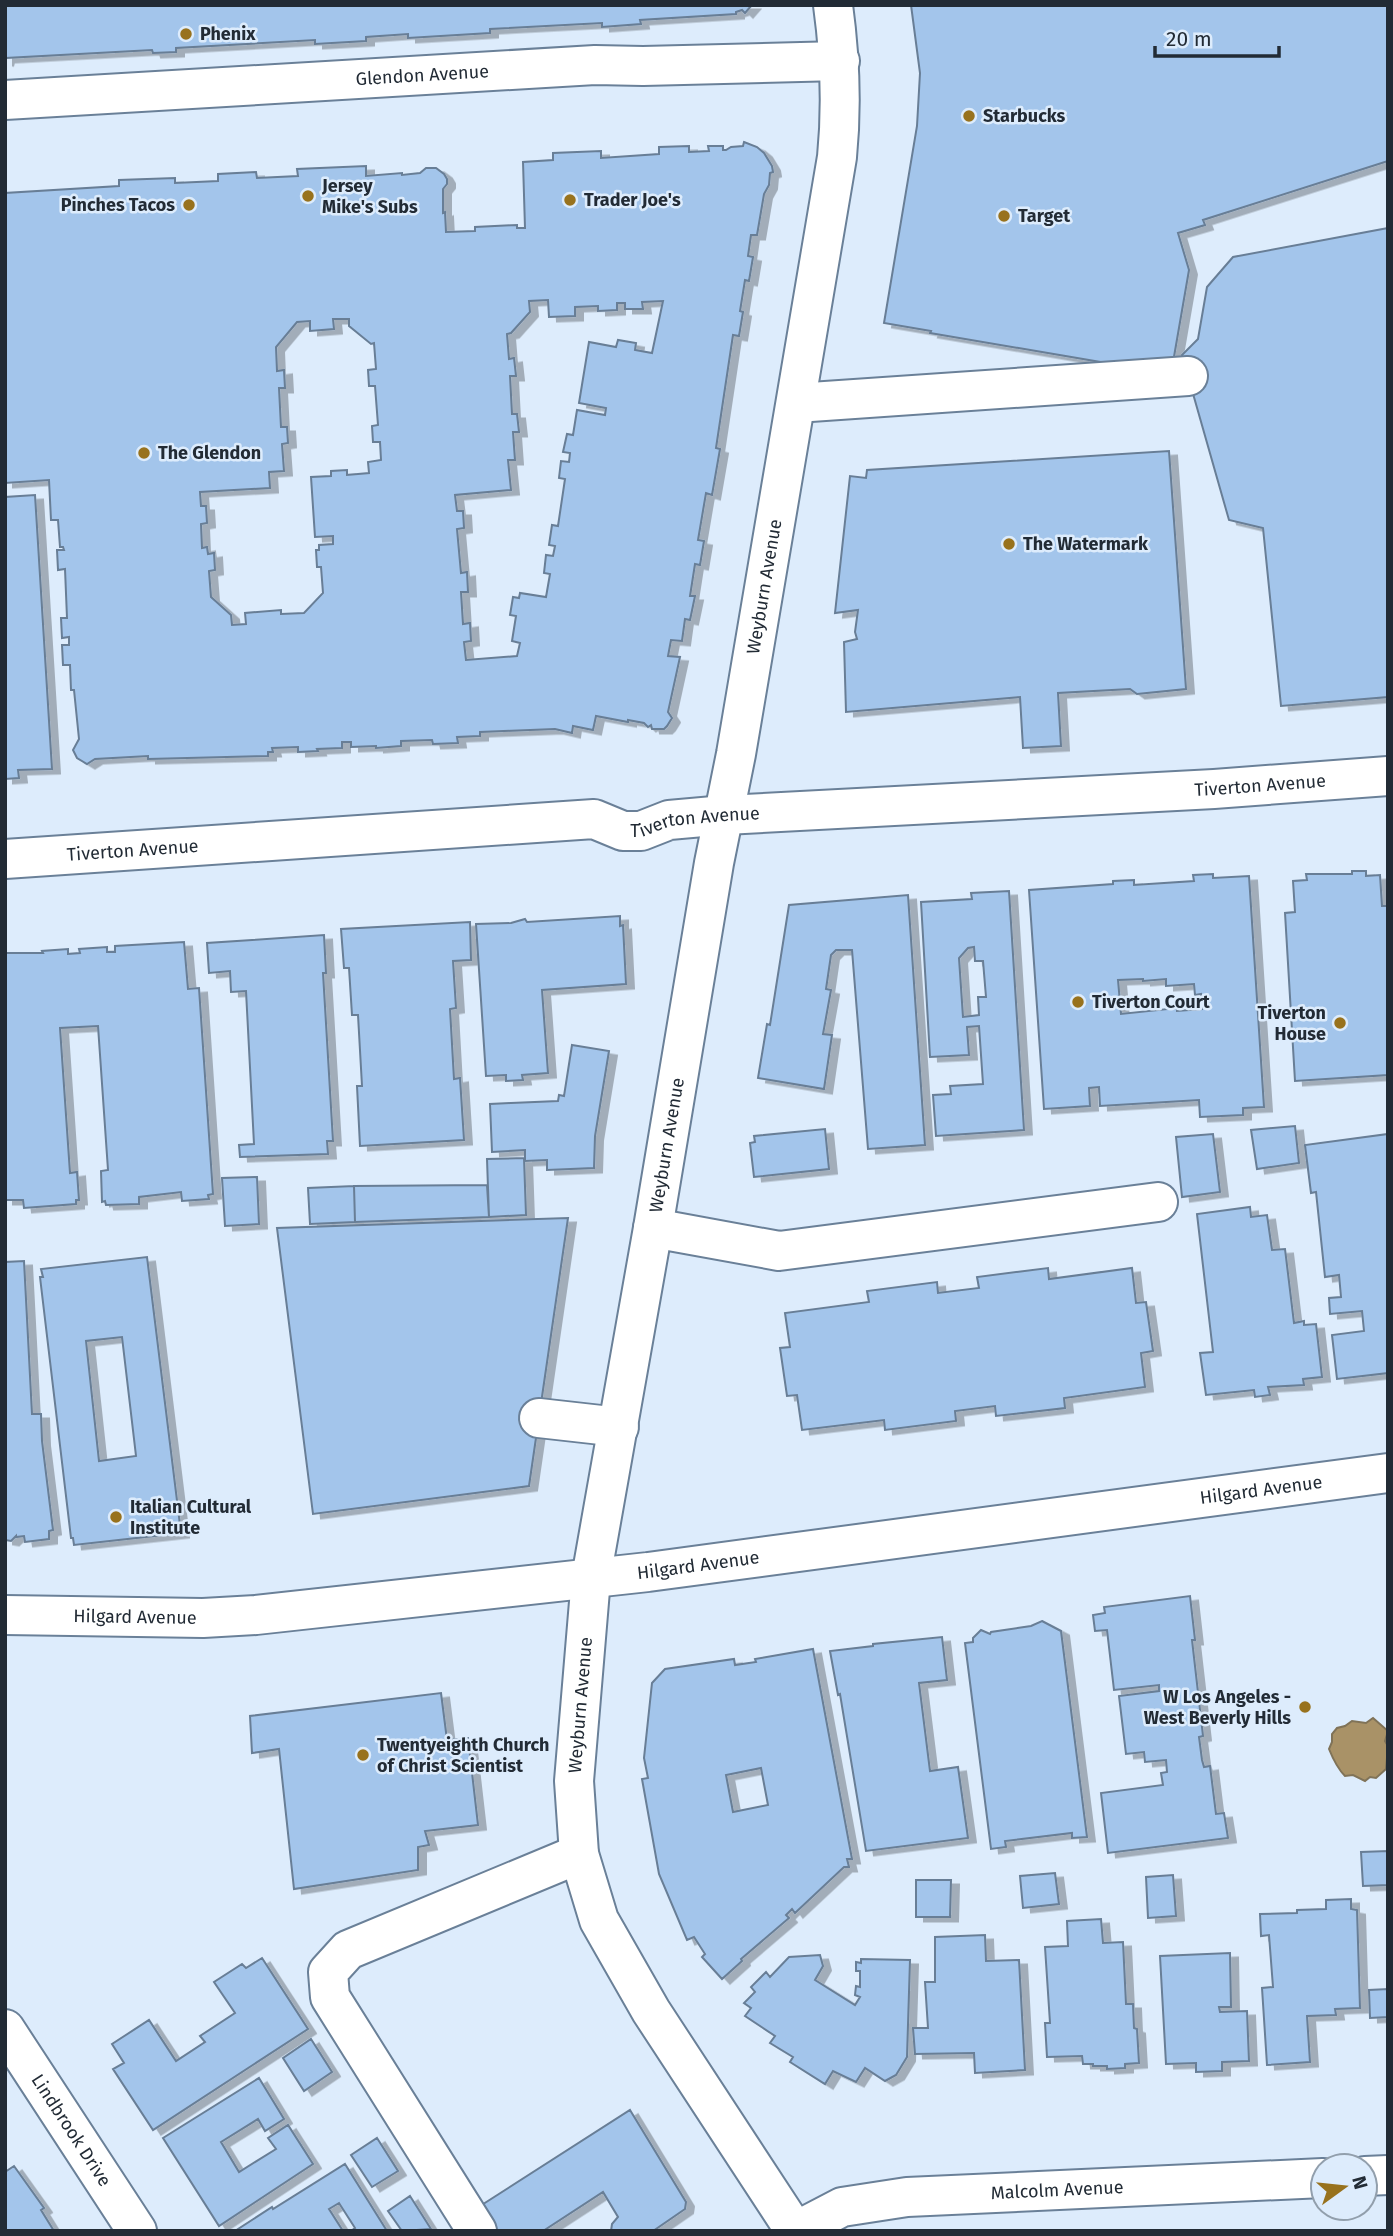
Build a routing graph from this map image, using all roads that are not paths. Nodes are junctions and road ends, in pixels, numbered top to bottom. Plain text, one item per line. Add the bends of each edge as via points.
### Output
1 (833, 5) edge
2 (840, 61) junction
3 (5, 100) edge
4 (1188, 376) dead end
5 (796, 403) junction
6 (1388, 776) edge
7 (725, 815) junction
8 (5, 859) edge
9 (1158, 1202) dead end
10 (653, 1228) junction
11 (539, 1418) dead end
12 (619, 1427) junction
13 (1388, 1474) edge
14 (591, 1578) junction
15 (5, 1615) edge
16 (579, 1854) junction
17 (5, 2029) edge
18 (1309, 2179) edge
19 (137, 2231) edge
20 (477, 2231) edge
21 (796, 2231) edge

1 - 2 street, Weyburn Avenue
2 - 3 street, Glendon Avenue via 544,67
2 - 5 street, Weyburn Avenue via 837,157
4 - 5 street
5 - 7 street, Weyburn Avenue
6 - 7 street, Tiverton Avenue
7 - 8 street, Tiverton Avenue via 669,820 640,831 623,831 594,819
7 - 10 street, Weyburn Avenue
9 - 10 street via 779,1251
10 - 12 street, Weyburn Avenue
11 - 12 street
12 - 14 street, Weyburn Avenue
13 - 14 street, Hilgard Avenue
14 - 15 street, Hilgard Avenue via 235,1617
14 - 16 street, Weyburn Avenue via 573,1781
16 - 20 street via 348,1950 328,1972 330,1997
16 - 21 street, Weyburn Avenue via 599,1920 651,2011
17 - 19 street, Lindbrook Drive
18 - 21 street, Malcolm Avenue via 906,2197 842,2207

